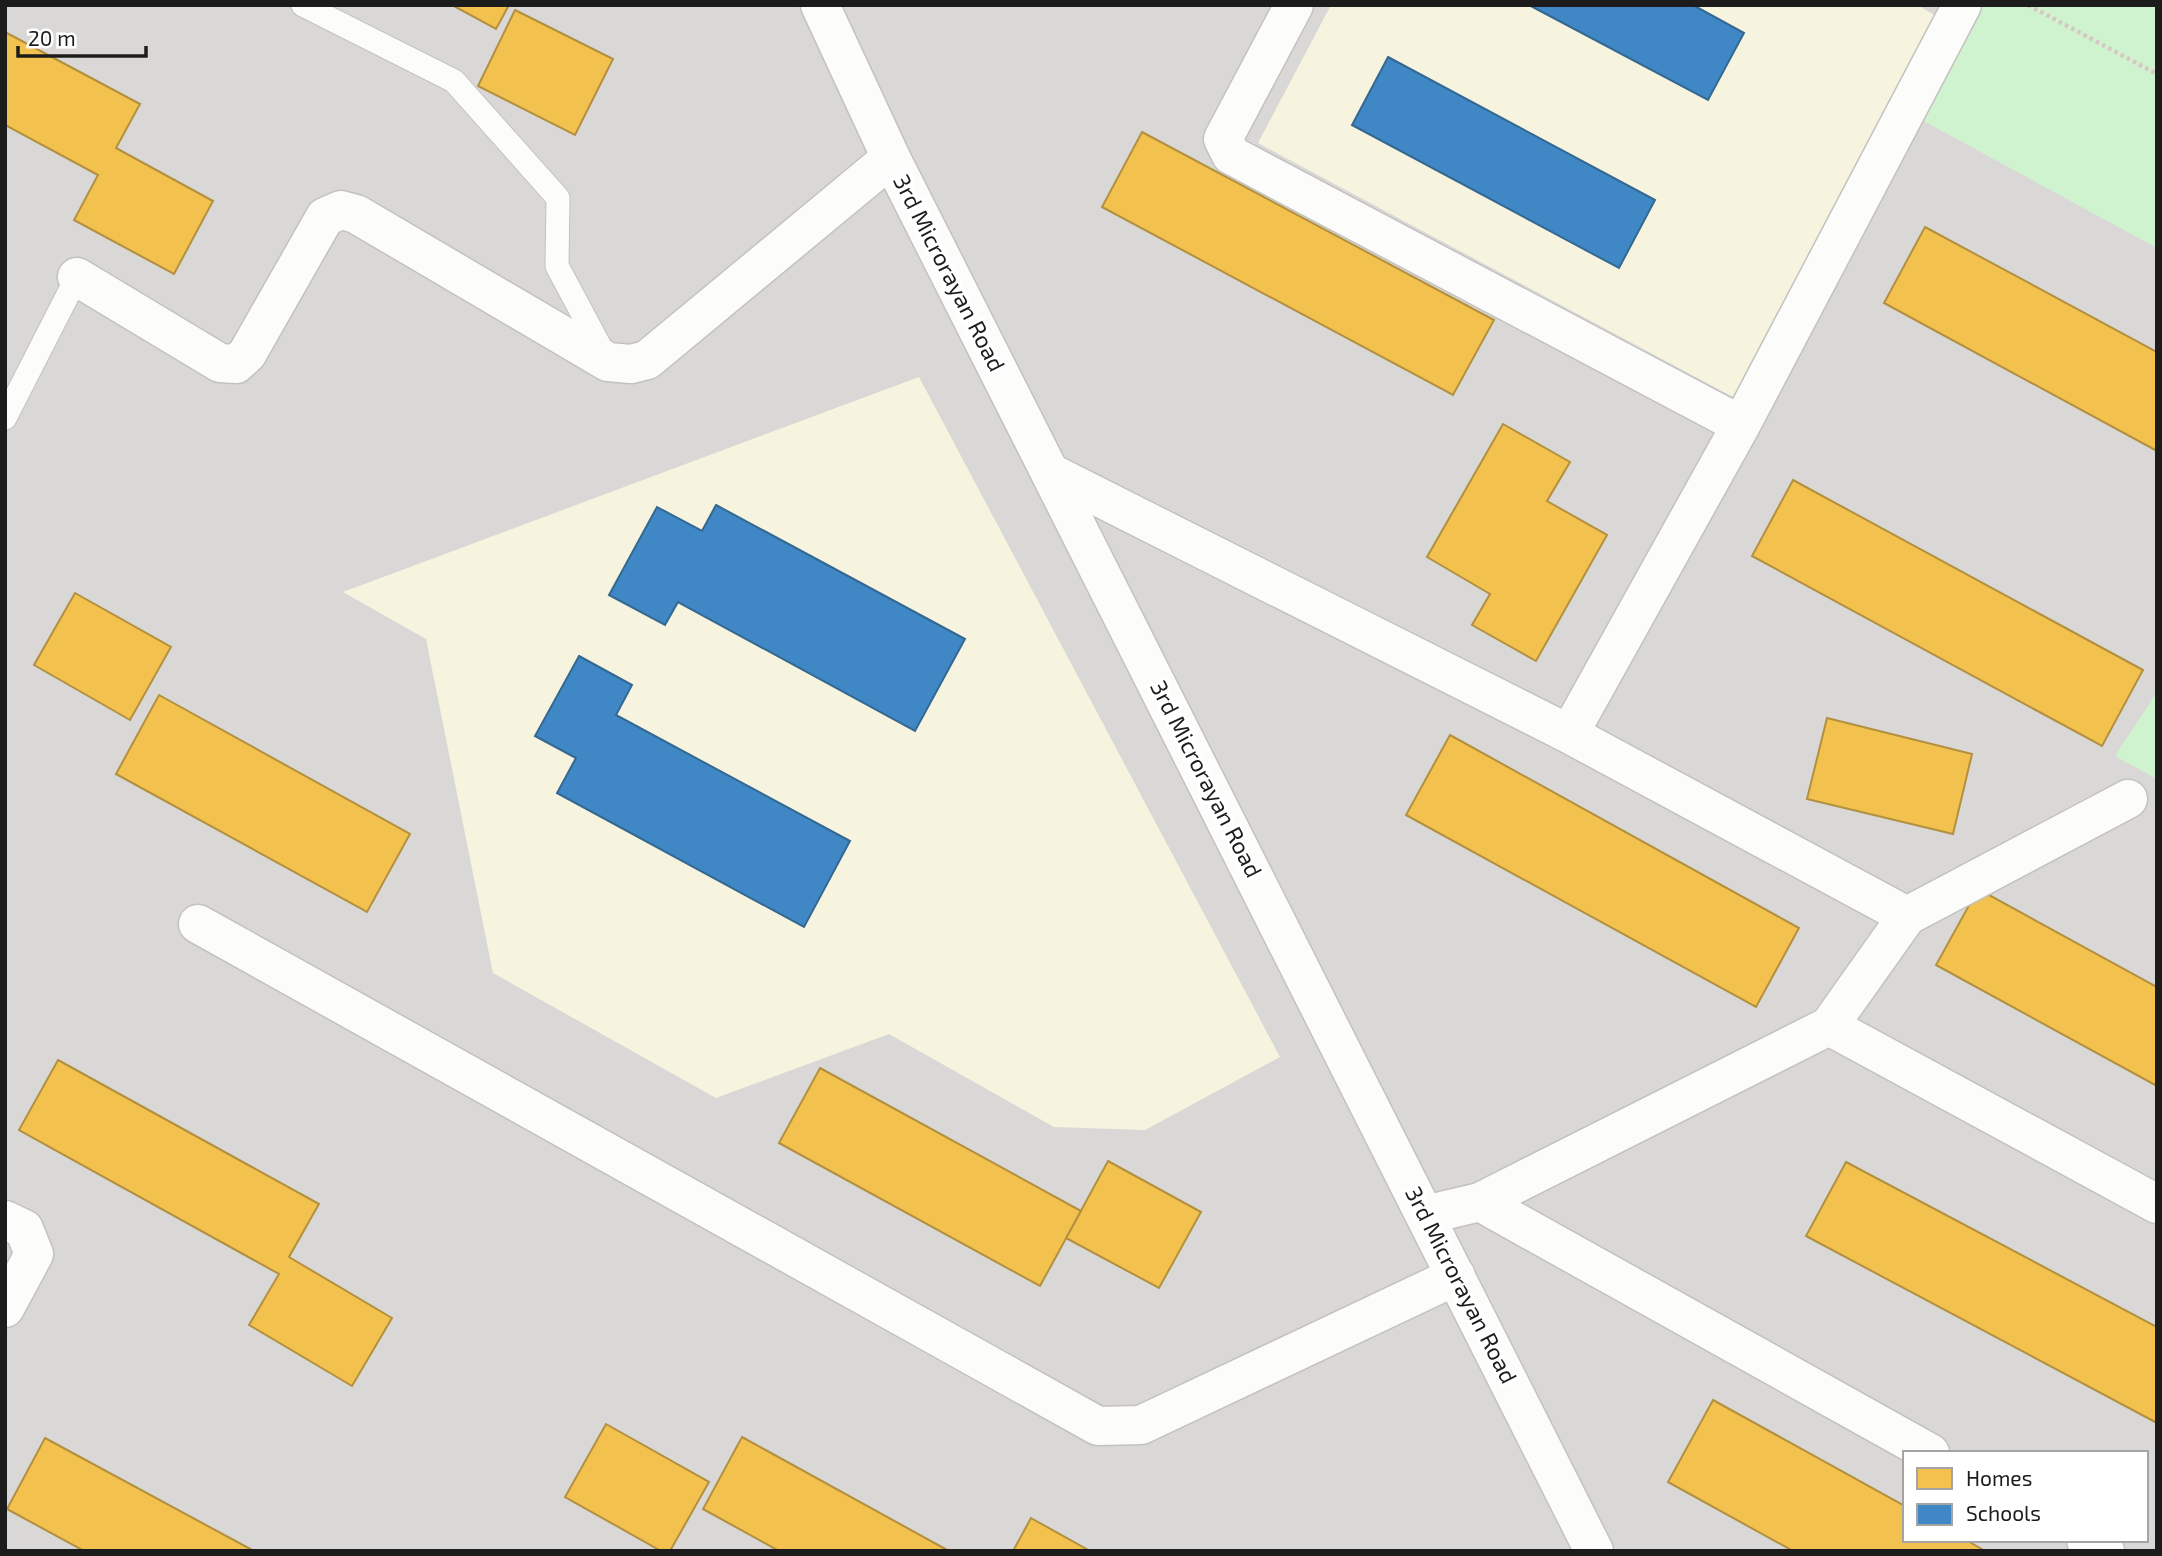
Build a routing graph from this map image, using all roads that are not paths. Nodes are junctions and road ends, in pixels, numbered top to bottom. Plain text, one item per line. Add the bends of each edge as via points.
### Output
1 (303, 5) edge
2 (820, 5) edge
3 (1294, 5) edge
4 (1962, 5) edge
5 (891, 158) junction
6 (77, 277) joint
7 (608, 362) junction
8 (5, 418) edge
9 (1741, 425) junction
10 (1051, 473) junction
11 (1569, 734) junction
12 (2128, 799) dead end
13 (1907, 916) junction
14 (198, 924) dead end
15 (1829, 1027) junction
16 (1480, 1202) junction
17 (2157, 1203) edge
18 (1425, 1215) junction
19 (5, 1220) edge
20 (1456, 1276) junction
21 (5, 1308) edge
22 (1926, 1451) edge
23 (2089, 1542) edge
24 (1594, 1551) edge
25 (2105, 1551) edge

1 - 7 lane via 454,81 558,198 557,266
2 - 5 street, 3rd Microrayan Road
3 - 9 street via 1223,139 1231,155
4 - 9 street
5 - 7 street via 648,360
5 - 10 street, 3rd Microrayan Road
6 - 7 street via 220,363 236,364 247,355 325,217 341,210 356,214
6 - 8 lane
9 - 11 street
10 - 11 street
10 - 18 street, 3rd Microrayan Road
11 - 13 street
12 - 13 street
13 - 15 street
14 - 20 street via 1098,1426 1141,1424
15 - 16 street
15 - 17 street
16 - 18 street
16 - 22 street
18 - 20 street, 3rd Microrayan Road
19 - 21 street via 24,1229 34,1254
20 - 24 street, 3rd Microrayan Road
23 - 25 street

